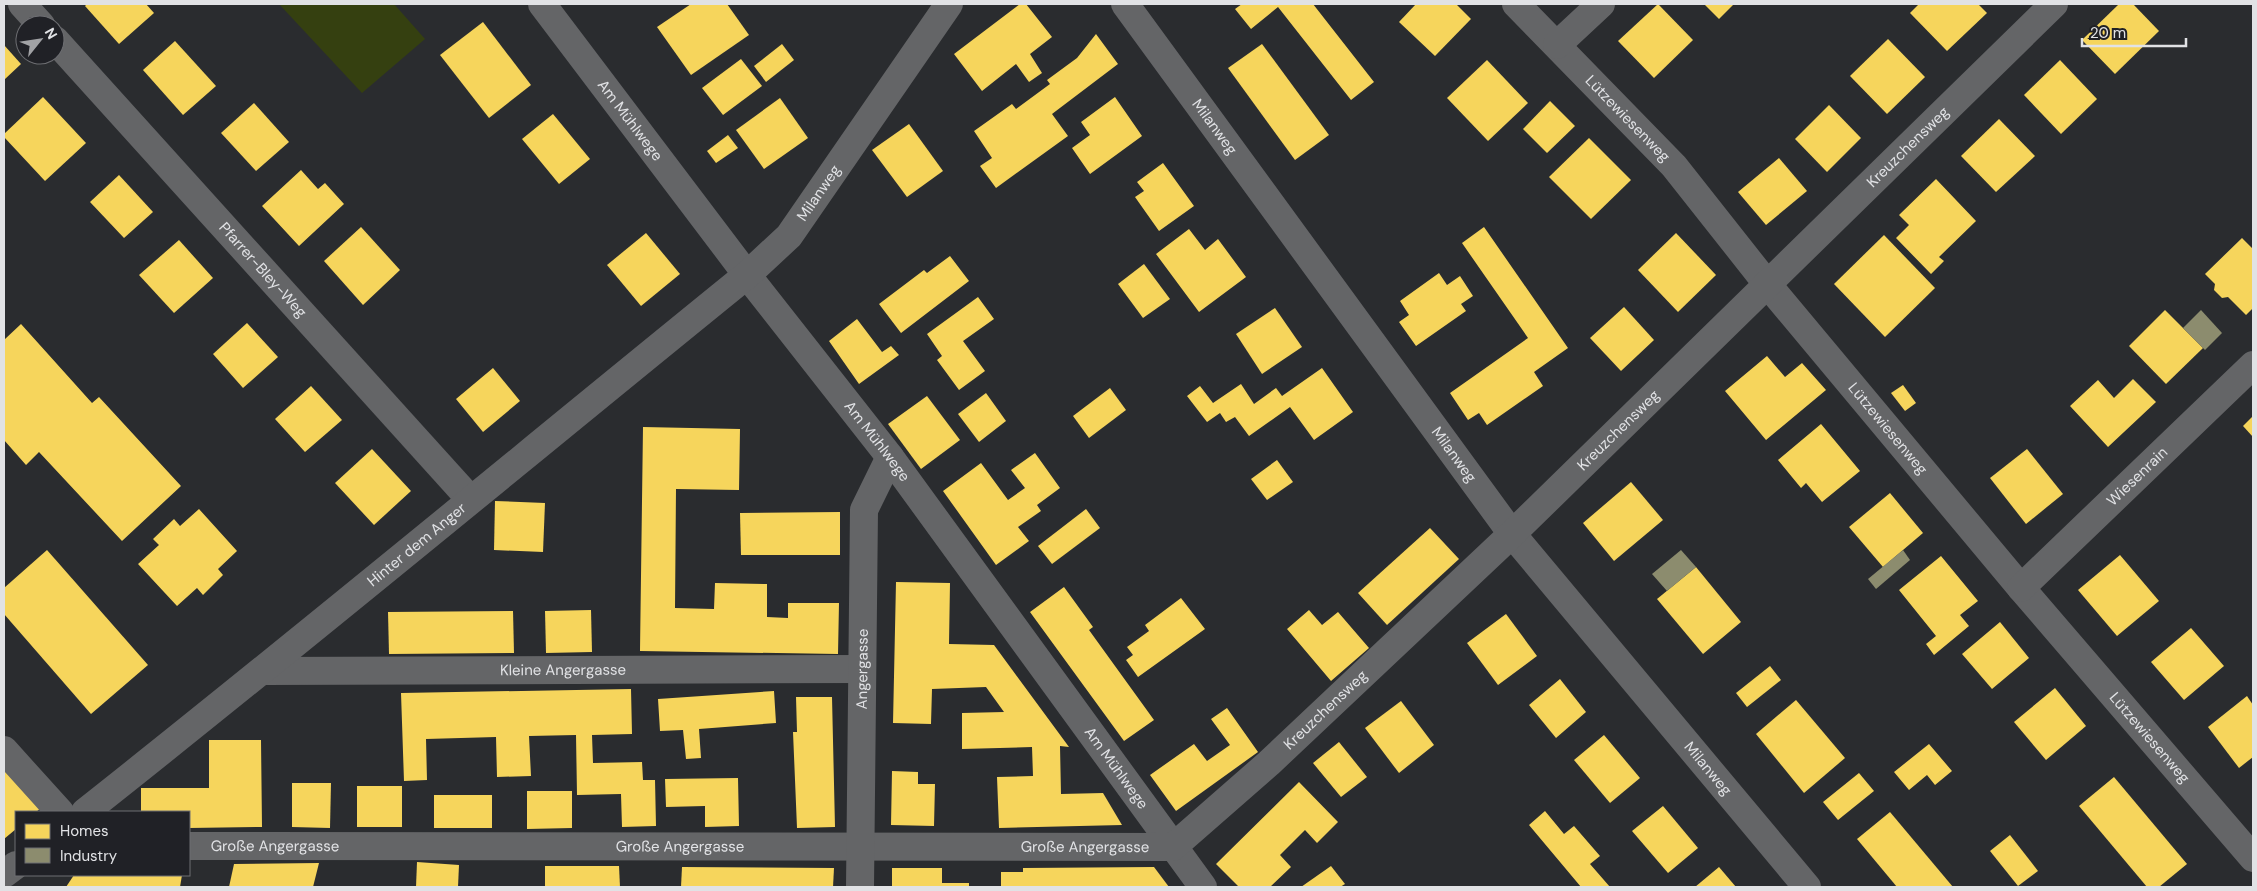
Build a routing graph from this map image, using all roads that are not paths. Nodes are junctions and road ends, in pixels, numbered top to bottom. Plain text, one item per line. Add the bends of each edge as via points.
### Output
1 (22, 4) edge
2 (542, 4) edge
3 (949, 4) edge
4 (1125, 4) edge
5 (1516, 4) edge
6 (1601, 4) edge
7 (2054, 4) edge
8 (32, 15) edge
9 (1557, 45) junction
10 (65, 51) edge
11 (747, 274) junction
12 (1768, 285) junction
13 (2253, 365) edge
14 (890, 457) junction
15 (470, 499) junction
16 (1512, 534) junction
17 (2021, 588) junction
18 (862, 668) junction
19 (264, 671) junction
20 (4, 750) edge
21 (59, 811) edge
22 (85, 811) edge
23 (190, 846) edge
24 (860, 846) junction
25 (1173, 847) junction
26 (2253, 858) edge
27 (15, 866) edge
28 (4, 874) edge
29 (860, 887) edge
30 (1203, 887) edge
31 (1807, 887) edge

1 - 8 street
2 - 11 street, Am Mühlwege
3 - 11 street, Milanweg via 789,236
4 - 16 street, Milanweg
5 - 9 street, Lützewiesenweg
6 - 9 street
7 - 12 street, Kreuzchensweg
9 - 12 street, Lützewiesenweg via 1674,166
10 - 15 street, Pfarrer-Bley-Weg
11 - 14 street, Am Mühlwege
11 - 15 street, Hinter dem Anger
12 - 16 street, Kreuzchensweg
12 - 17 street, Lützewiesenweg
13 - 17 street, Wiesenrain
14 - 18 street, Angergasse via 864,510
14 - 25 street, Am Mühlwege
15 - 19 street, Hinter dem Anger
16 - 25 street, Kreuzchensweg via 1270,763
16 - 31 street, Milanweg
17 - 26 street, Lützewiesenweg
18 - 19 street, Kleine Angergasse
18 - 24 street, Angergasse
19 - 22 street, Hinter dem Anger
20 - 21 street
23 - 24 street, Große Angergasse
24 - 25 street, Große Angergasse
24 - 29 street, Angergasse
25 - 30 street, Am Mühlwege
27 - 28 street

